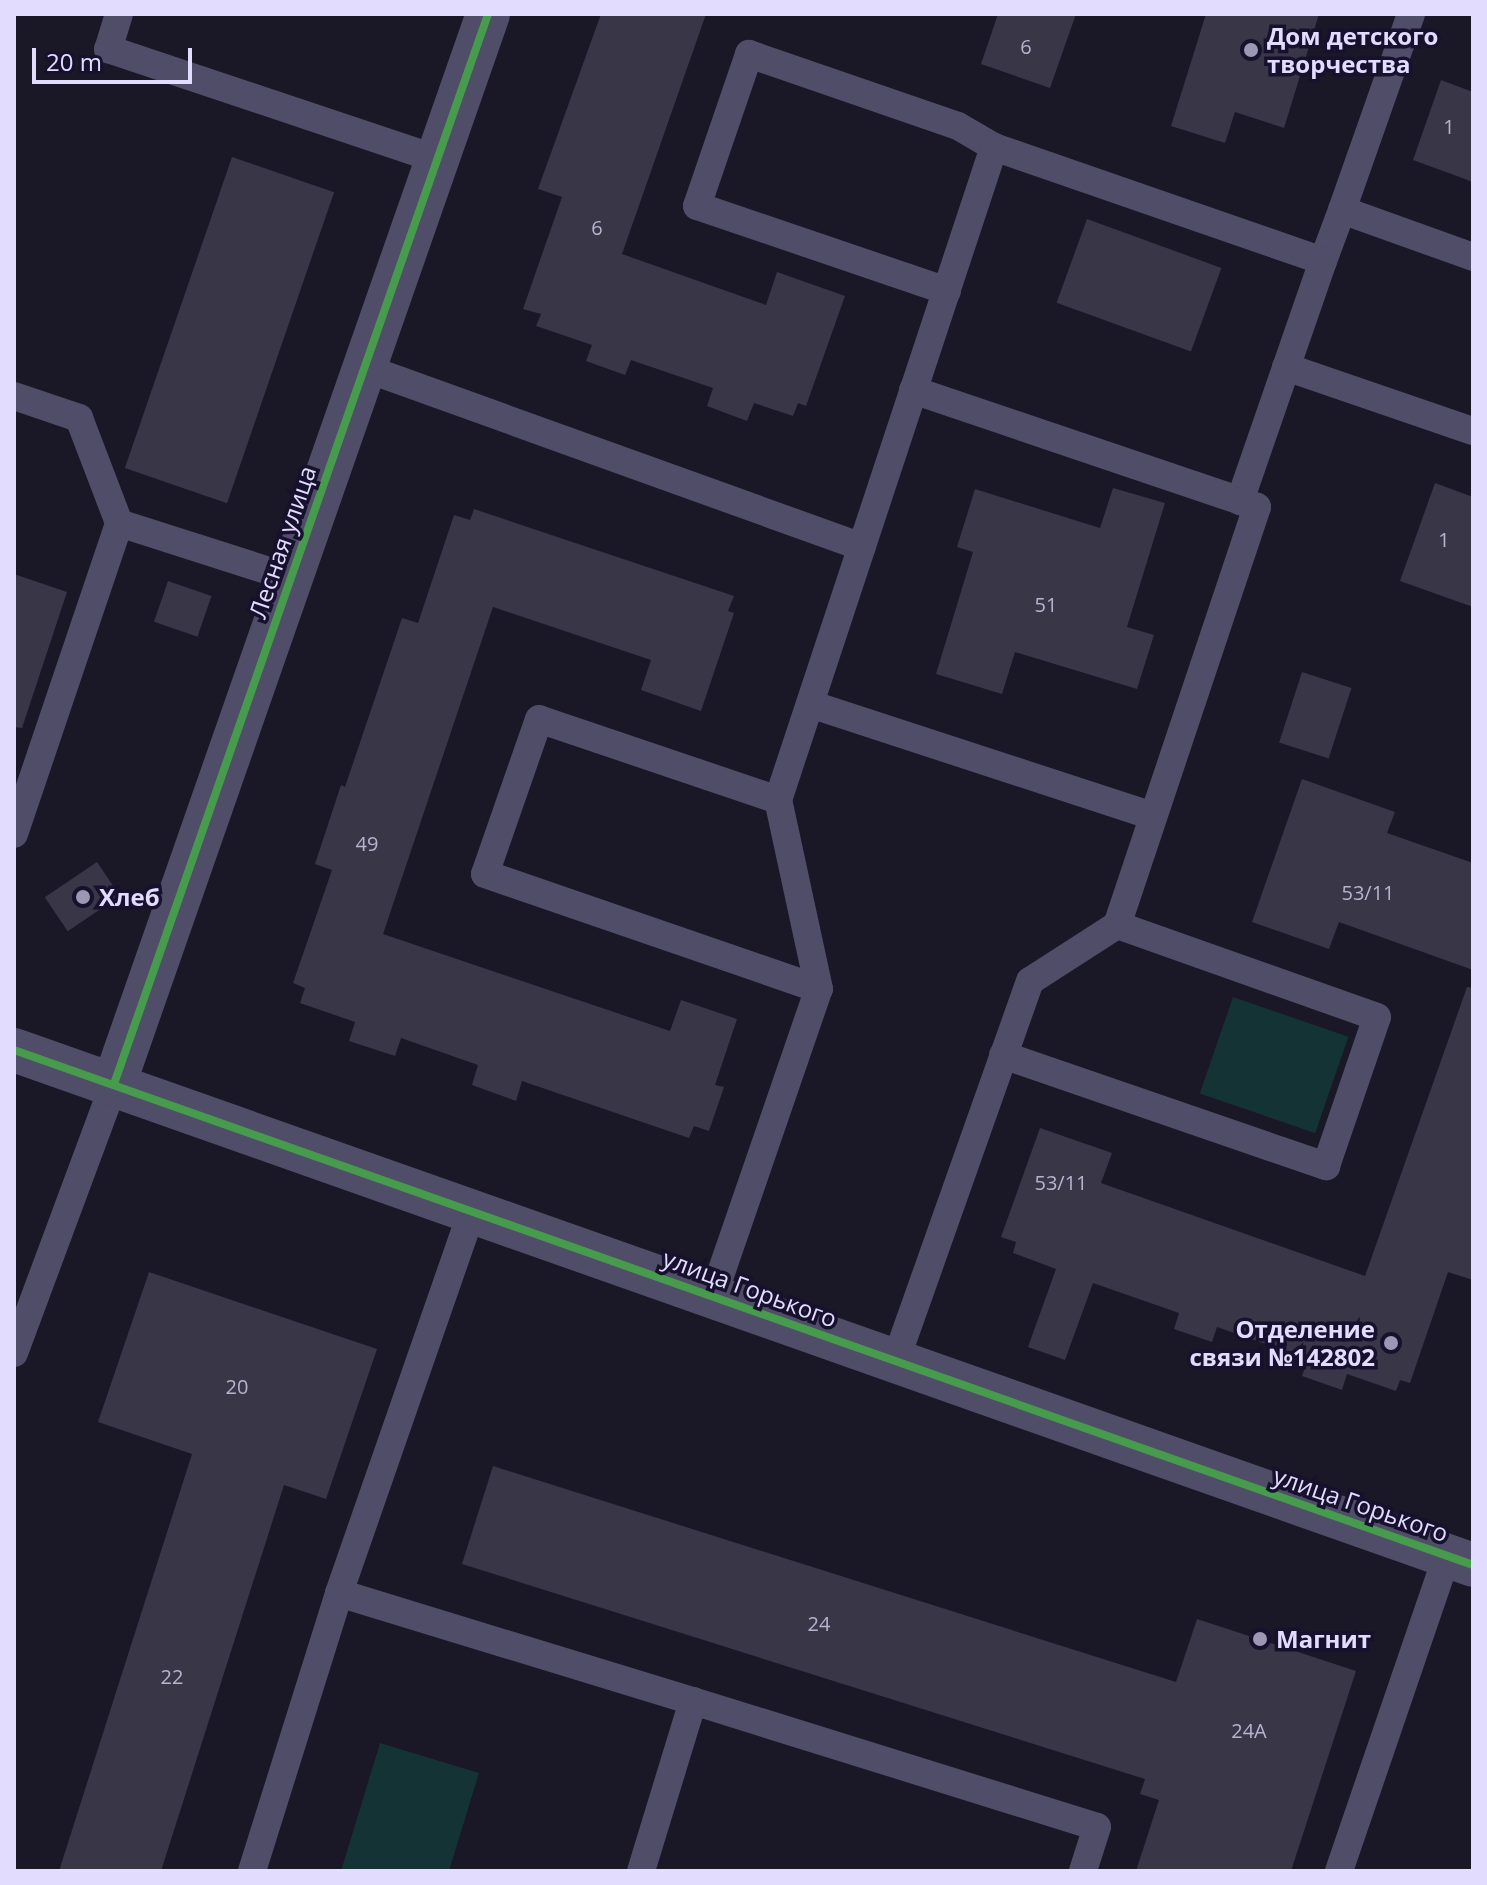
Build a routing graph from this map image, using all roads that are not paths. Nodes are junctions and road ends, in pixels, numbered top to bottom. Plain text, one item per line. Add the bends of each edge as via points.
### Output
1 (119, 14) edge
2 (488, 14) edge
3 (1411, 14) edge
4 (994, 147) junction
5 (437, 159) junction
6 (1342, 210) junction
7 (1473, 257) edge
8 (1323, 261) junction
9 (947, 291) junction
10 (1286, 367) junction
11 (365, 368) junction
12 (913, 390) junction
13 (14, 396) edge
14 (1473, 431) edge
15 (1240, 501) junction
16 (119, 523) junction
17 (862, 547) junction
18 (291, 578) junction
19 (810, 704) junction
20 (778, 800) junction
21 (1153, 816) junction
22 (14, 834) edge
23 (1117, 925) junction
24 (819, 989) junction
25 (14, 1050) edge
26 (1003, 1055) junction
27 (114, 1084) junction
28 (472, 1211) junction
29 (713, 1296) junction
30 (14, 1353) edge
31 (896, 1360) junction
32 (1464, 1554) edge
33 (339, 1593) junction
34 (693, 1701) junction
35 (252, 1871) edge
36 (641, 1871) edge
37 (1083, 1871) edge
38 (1339, 1871) edge

1 - 5 lane via 108,49
2 - 5 street, Лесная улица
3 - 6 lane
4 - 8 lane
4 - 9 lane
4 - 9 lane via 958,126 749,54 697,206
5 - 11 street, Лесная улица
6 - 7 lane
6 - 8 lane
8 - 10 lane
9 - 12 lane
10 - 14 lane
10 - 15 lane
11 - 17 lane
11 - 18 street, Лесная улица
12 - 15 lane
12 - 17 lane
13 - 16 lane via 79,418
15 - 21 lane via 1257,507
16 - 18 lane
16 - 22 lane
17 - 19 lane
18 - 27 street, Лесная улица
19 - 20 lane
19 - 21 lane
20 - 24 lane
20 - 24 lane via 539,719 485,874
21 - 23 lane
23 - 26 lane via 1030,981
23 - 26 lane via 1377,1017 1326,1166
24 - 29 lane
25 - 27 street, улица Горького
26 - 31 lane
27 - 28 street, улица Горького
27 - 30 lane
28 - 29 street, улица Горького
28 - 33 lane
29 - 31 street, улица Горького
31 - 32 street, улица Горького
32 - 38 lane
33 - 34 lane
33 - 35 lane
34 - 36 lane
34 - 37 lane via 1097,1827

